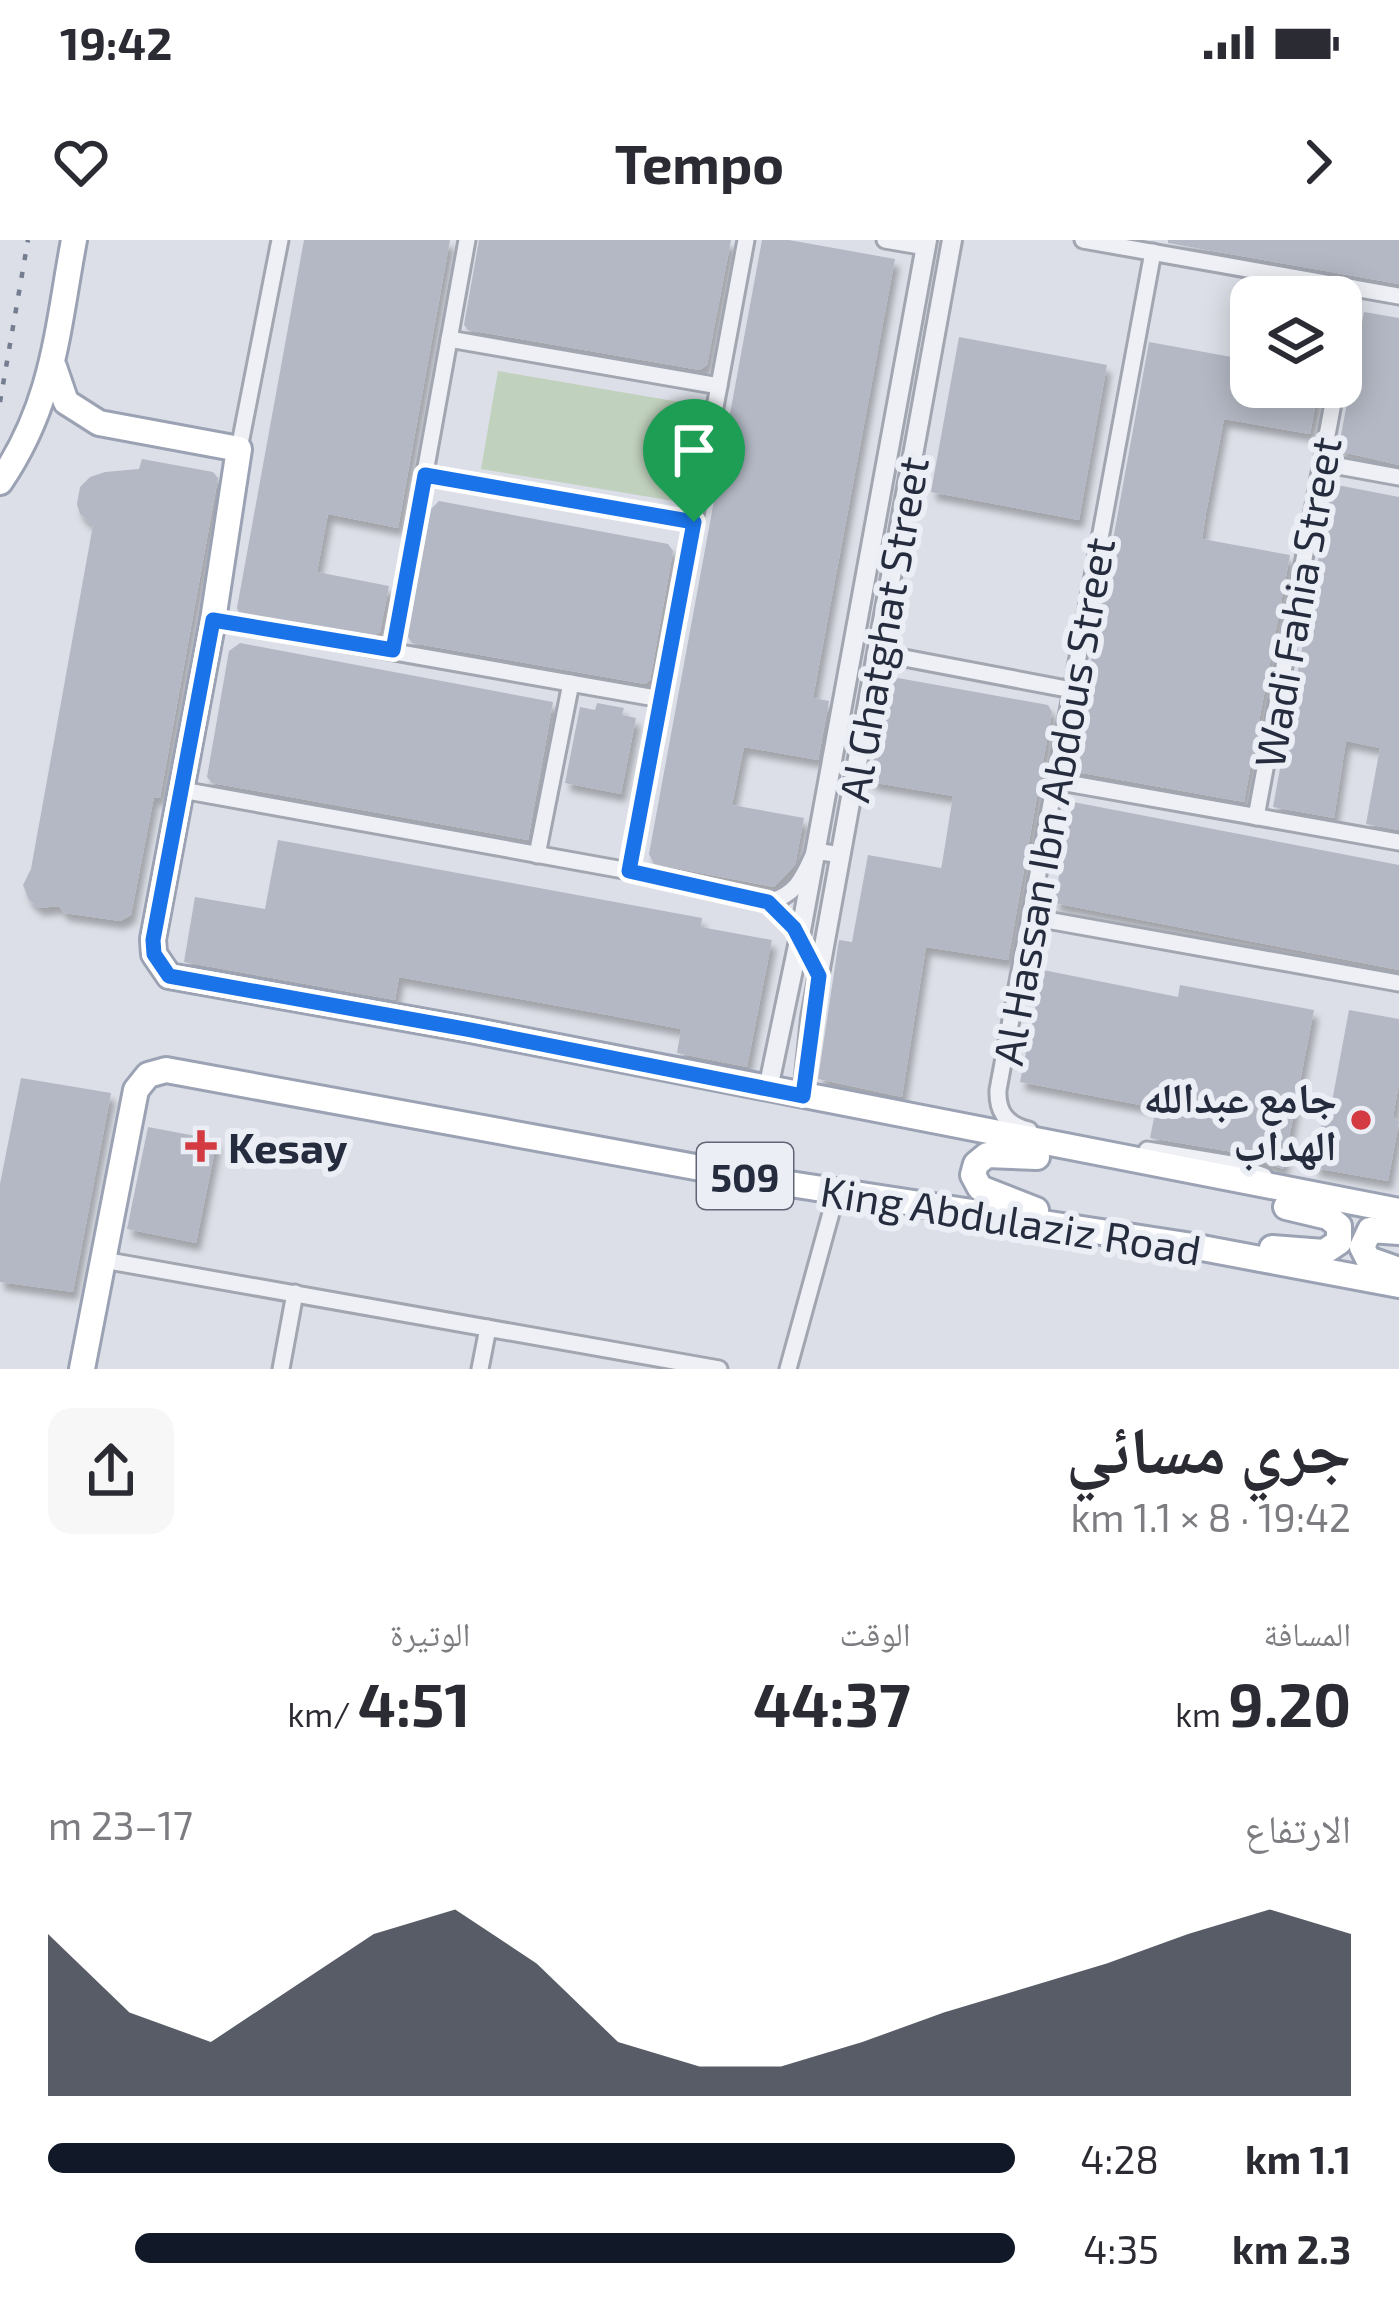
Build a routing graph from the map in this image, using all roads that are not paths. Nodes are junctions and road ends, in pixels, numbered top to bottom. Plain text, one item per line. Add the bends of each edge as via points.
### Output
1 (74, 240) edge
2 (280, 240) edge
3 (467, 240) edge
4 (746, 240) edge
5 (885, 240) edge
6 (952, 240) edge
7 (1084, 240) edge
8 (926, 244) edge
9 (1153, 252) junction
10 (1287, 276) edge
11 (1362, 289) edge
12 (1399, 296) edge
13 (449, 339) junction
14 (54, 367) junction
15 (719, 386) junction
16 (1332, 408) edge
17 (239, 449) junction
18 (1322, 464) junction
19 (425, 475) junction
20 (1399, 477) edge
21 (0, 482) edge
22 (694, 522) junction
23 (213, 620) junction
24 (393, 650) junction
25 (878, 653) junction
26 (571, 683) junction
27 (1072, 690) junction
28 (661, 699) junction
29 (1055, 781) junction
30 (182, 790) junction
31 (1256, 817) junction
32 (1399, 842) edge
33 (815, 851) junction
34 (536, 855) junction
35 (841, 855) junction
36 (629, 871) junction
37 (768, 902) junction
38 (1030, 917) junction
39 (800, 936) junction
40 (819, 976) junction
41 (1399, 983) edge
42 (784, 1014) junction
43 (811, 1018) junction
44 (768, 1089) junction
45 (803, 1096) junction
46 (1080, 1150) junction
47 (1201, 1174) junction
48 (837, 1191) junction
49 (1298, 1193) junction
50 (1399, 1211) edge
51 (1074, 1228) junction
52 (1399, 1232) edge
53 (1186, 1245) junction
54 (103, 1260) junction
55 (1399, 1270) edge
56 (1399, 1285) edge
57 (295, 1293) junction
58 (488, 1328) junction
59 (671, 1365) edge
60 (82, 1369) edge
61 (281, 1369) edge
62 (481, 1369) edge
63 (719, 1369) edge
64 (788, 1369) edge

1 - 14 main road
2 - 17 street
3 - 13 street
4 - 15 street
5 - 8 street
6 - 25 street, Al Ghatghat Street
7 - 9 street
8 - 33 street, Al Ghatghat Street
9 - 10 street
9 - 27 street, Al Hassan Ibn Abdous Street
11 - 12 street
13 - 15 street
13 - 19 street
14 - 17 main road via 66,402 99,423
14 - 21 main road
15 - 22 street
16 - 18 street, Wadi Fahia Street
17 - 23 main road
18 - 20 street
18 - 31 street, Wadi Fahia Street
19 - 22 street
19 - 24 street
22 - 28 street
23 - 24 street
23 - 30 main road
24 - 26 street
25 - 27 street
25 - 35 street, Al Ghatghat Street
26 - 28 street
26 - 34 street
27 - 29 street, Al Hassan Ibn Abdous Street
28 - 36 street
29 - 31 street
29 - 38 street, Al Hassan Ibn Abdous Street
30 - 34 street
30 - 44 main road, King Abdulaziz Road / 509 via 153,940 169,976
31 - 32 street
33 - 35 street
33 - 37 street via 799,886
33 - 39 street, Al Ghatghat Street
34 - 36 street
35 - 40 street, Al Ghatghat Street
36 - 37 street
37 - 39 street
38 - 41 street
38 - 49 street, Al Hassan Ibn Abdous Street via 1000,1109 1019,1128 1231,1164
39 - 40 street
39 - 42 street, Al Ghatghat Street
40 - 43 street, Al Ghatghat Street
42 - 43 street via 797,1026
42 - 44 street, Al Ghatghat Street
43 - 45 street, Al Ghatghat Street
44 - 45 main road, King Abdulaziz Road / 509
45 - 46 main road, King Abdulaziz Road / 509
46 - 47 main road, King Abdulaziz Road / 509
46 - 51 main road via 1047,1158 987,1155 973,1175 995,1197
47 - 49 main road, King Abdulaziz Road / 509
47 - 53 main road, 509 via 1252,1200 1328,1217 1339,1226 1339,1242 1324,1252 1220,1240
48 - 51 main road, King Abdulaziz Road / 509
48 - 54 main road, King Abdulaziz Road / 509 via 166,1070 136,1090
48 - 64 street
49 - 50 main road, King Abdulaziz Road / 509
51 - 53 main road, King Abdulaziz Road / 509
52 - 55 main road via 1370,1230 1362,1247 1368,1259
53 - 56 main road, King Abdulaziz Road / 509
54 - 57 street
54 - 60 main road
57 - 58 street
57 - 61 street
58 - 59 street
58 - 62 street
59 - 63 street

